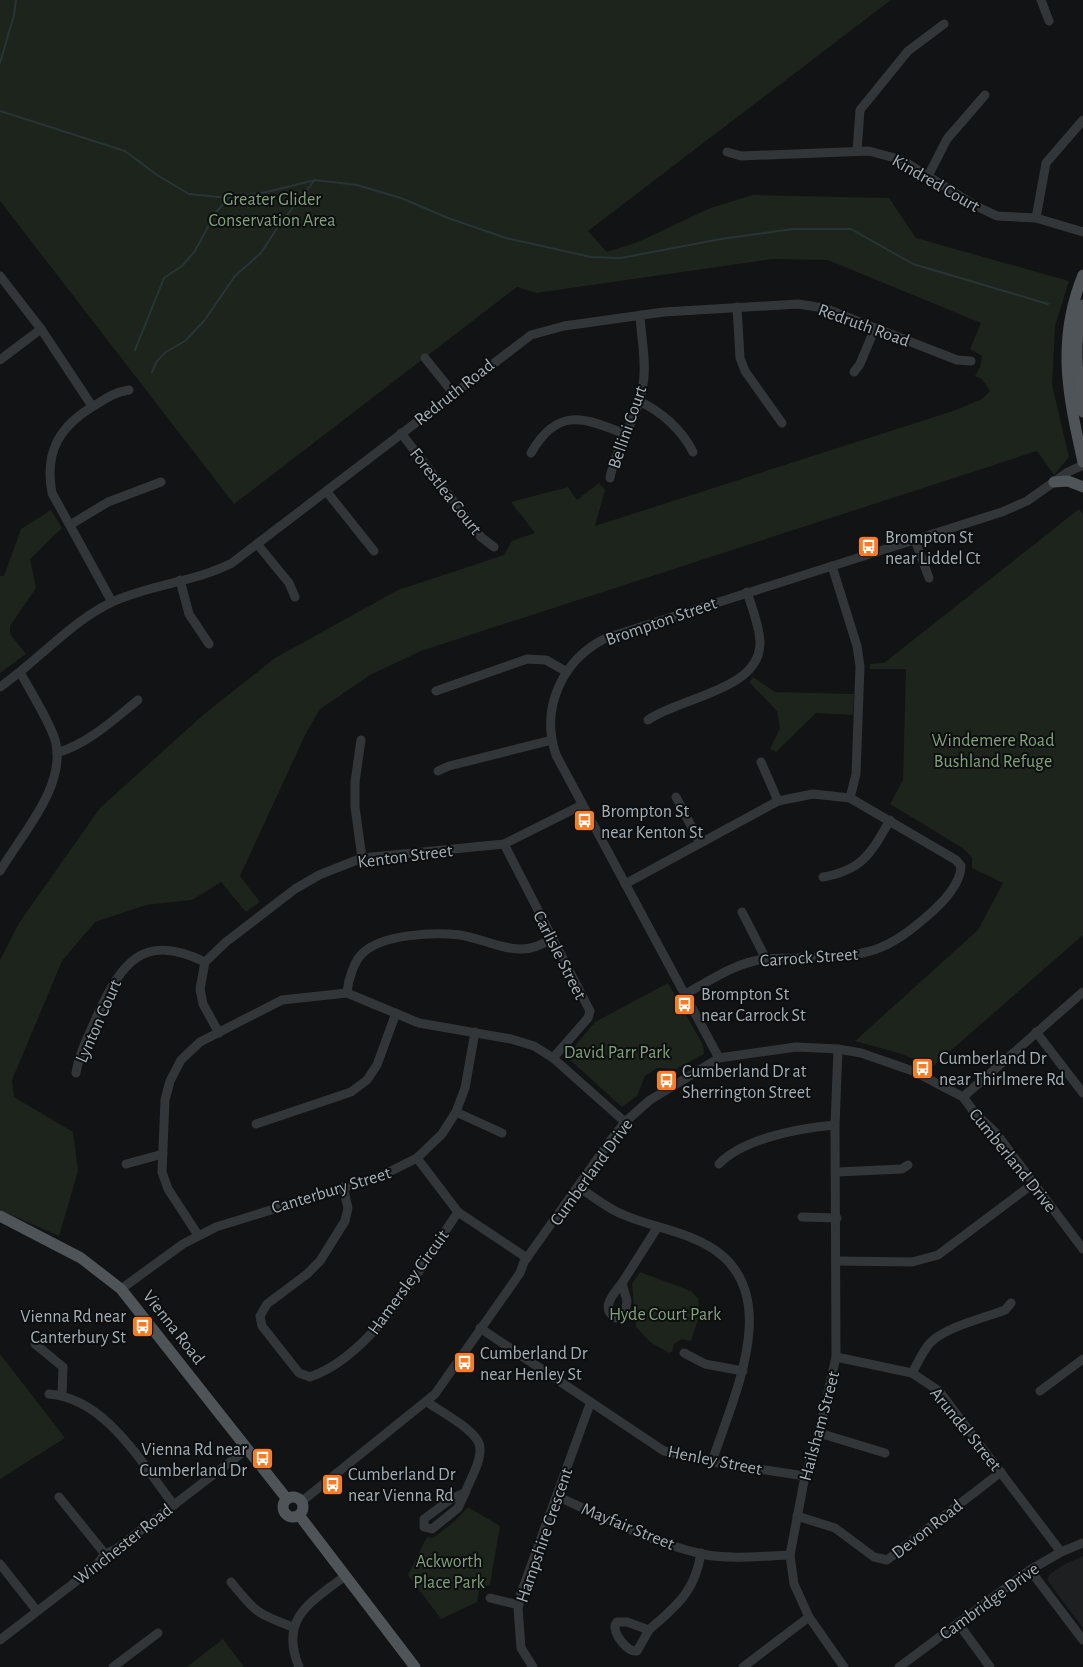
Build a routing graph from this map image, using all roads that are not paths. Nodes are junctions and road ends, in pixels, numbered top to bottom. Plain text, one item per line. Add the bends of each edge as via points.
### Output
1 (1040, 0) edge
2 (1049, 21) dead end
3 (944, 24) dead end
4 (985, 95) dead end
5 (1083, 120) edge
6 (727, 152) dead end
7 (858, 152) junction
8 (928, 176) junction
9 (1036, 218) junction
10 (1083, 232) edge
11 (1083, 275) edge
12 (0, 276) edge
13 (1083, 305) edge
14 (737, 307) junction
15 (640, 315) junction
16 (875, 328) junction
17 (42, 329) junction
18 (425, 358) dead end
19 (0, 360) edge
20 (971, 361) dead end
21 (854, 372) dead end
22 (129, 390) dead end
23 (453, 393) junction
24 (639, 401) junction
25 (92, 406) junction
26 (1083, 412) edge
27 (782, 424) dead end
28 (401, 433) junction
29 (625, 434) junction
30 (693, 452) dead end
31 (531, 453) dead end
32 (1083, 463) edge
33 (610, 478) dead end
34 (161, 482) dead end
35 (1054, 482) junction
36 (1083, 487) edge
37 (327, 492) junction
38 (70, 524) junction
39 (915, 540) junction
40 (258, 545) junction
41 (494, 547) dead end
42 (374, 551) dead end
43 (832, 566) junction
44 (929, 578) dead end
45 (180, 580) junction
46 (747, 592) junction
47 (295, 597) dead end
48 (112, 602) junction
49 (209, 644) dead end
50 (20, 672) junction
51 (566, 672) junction
52 (0, 687) edge
53 (436, 691) dead end
54 (138, 700) dead end
55 (648, 720) dead end
56 (361, 740) dead end
57 (552, 740) junction
58 (57, 753) junction
59 (761, 762) dead end
60 (438, 771) dead end
61 (676, 797) dead end
62 (850, 798) junction
63 (778, 801) junction
64 (582, 805) junction
65 (890, 820) junction
66 (504, 844) junction
67 (700, 844) junction
68 (362, 858) junction
69 (0, 871) edge
70 (822, 877) dead end
71 (625, 884) junction
72 (742, 912) dead end
73 (552, 939) junction
74 (766, 959) junction
75 (205, 962) junction
76 (1083, 992) edge
77 (347, 993) junction
78 (686, 994) junction
79 (396, 1014) junction
80 (475, 1032) junction
81 (1036, 1032) junction
82 (219, 1033) junction
83 (838, 1048) junction
84 (554, 1058) junction
85 (719, 1058) junction
86 (76, 1073) dead end
87 (1083, 1093) edge
88 (963, 1097) junction
89 (456, 1112) junction
90 (625, 1122) junction
91 (256, 1124) dead end
92 (835, 1125) junction
93 (502, 1133) dead end
94 (163, 1154) junction
95 (417, 1158) junction
96 (126, 1164) dead end
97 (720, 1164) dead end
98 (908, 1165) dead end
99 (837, 1172) junction
100 (1034, 1183) junction
101 (342, 1187) junction
102 (578, 1187) junction
103 (458, 1212) junction
104 (0, 1216) edge
105 (802, 1217) dead end
106 (837, 1218) junction
107 (657, 1228) junction
108 (198, 1235) junction
109 (1083, 1250) edge
110 (527, 1258) junction
111 (836, 1261) junction
112 (622, 1283) dead end
113 (121, 1289) junction
114 (1010, 1303) dead end
115 (480, 1328) junction
116 (35, 1344) dead end
117 (684, 1353) dead end
118 (836, 1357) junction
119 (1083, 1360) edge
120 (743, 1371) junction
121 (912, 1374) junction
122 (1040, 1391) dead end
123 (49, 1394) dead end
124 (62, 1395) junction
125 (427, 1402) junction
126 (590, 1404) junction
127 (819, 1433) junction
128 (247, 1449) junction
129 (884, 1453) dead end
130 (712, 1462) junction
131 (1001, 1472) junction
132 (805, 1476) junction
133 (465, 1493) junction
134 (557, 1496) junction
135 (59, 1497) dead end
136 (287, 1499) junction
137 (301, 1502) junction
138 (174, 1505) junction
139 (299, 1515) junction
140 (796, 1516) junction
141 (1083, 1543) edge
142 (1061, 1552) junction
143 (701, 1553) junction
144 (105, 1554) junction
145 (790, 1555) junction
146 (0, 1564) edge
147 (1030, 1570) junction
148 (344, 1576) junction
149 (231, 1582) dead end
150 (490, 1598) dead end
151 (519, 1605) junction
152 (37, 1611) junction
153 (809, 1618) junction
154 (958, 1623) junction
155 (293, 1627) junction
156 (649, 1630) dead end
157 (158, 1633) dead end
158 (0, 1640) edge
159 (1083, 1640) edge
160 (113, 1667) edge
161 (299, 1667) edge
162 (416, 1667) edge
163 (532, 1667) edge
164 (743, 1667) edge
165 (844, 1667) edge
166 (899, 1667) edge
167 (990, 1667) edge

1 - 2 street
3 - 7 street via 908,51 860,110
4 - 8 street via 947,139
5 - 9 street via 1046,163
6 - 7 street, Kindred Court via 741,156
7 - 8 street, Kindred Court via 885,154
8 - 9 street, Kindred Court via 997,216
9 - 10 street, Kindred Court
11 - 32 main road via 1070,313 1065,350 1069,403
12 - 17 street
13 - 26 main road via 1076,355
14 - 15 street, Redruth Road
14 - 16 street, Redruth Road via 798,304 824,308
14 - 27 street via 740,358 745,371
15 - 23 street, Redruth Road via 531,334
15 - 24 street, Bellini Court via 644,383
16 - 20 street, Redruth Road via 957,360
16 - 21 street
17 - 19 street
17 - 25 street
18 - 23 street
22 - 25 street via 117,392
23 - 28 street, Redruth Road
24 - 29 street, Bellini Court
24 - 30 street via 661,413
25 - 38 street via 65,428 50,462 52,493
28 - 37 street, Redruth Road
28 - 41 street, Forestlea Court via 481,537
29 - 31 street via 590,420 575,419 547,431
29 - 33 street, Bellini Court via 613,461
32 - 35 street, Brompton Street
34 - 38 street via 108,502
35 - 36 main road via 1068,481
35 - 39 street, Brompton Street via 1019,505
37 - 40 street, Redruth Road
37 - 42 street
38 - 48 street
39 - 43 street, Brompton Street
39 - 44 street
40 - 45 street, Redruth Road via 218,570
40 - 47 street via 289,583
43 - 46 street, Brompton Street
43 - 62 street via 857,646 860,666 856,774
45 - 48 street, Redruth Road via 156,585
45 - 49 street via 189,614
46 - 51 street, Brompton Street via 606,638 585,651
46 - 55 street via 760,639 759,654 751,670 740,679 669,707
48 - 50 street, Redruth Road via 70,627
50 - 52 street, Redruth Road
50 - 58 street via 56,743
51 - 53 street via 546,660 528,659
51 - 57 street, Brompton Street via 552,706
54 - 58 street via 87,741
56 - 68 street via 354,782
57 - 60 street
57 - 64 street, Brompton Street via 556,755
58 - 69 street via 58,765 49,792
59 - 63 street
61 - 67 street
62 - 63 street via 813,794
62 - 65 street
63 - 67 street
64 - 66 street, Kenton Street
64 - 71 street, Brompton Street
65 - 70 street via 871,853 857,865 843,874
65 - 74 street, Carrock Street via 961,866 959,876 943,902 907,934 874,951
66 - 68 street, Kenton Street
66 - 73 street, Carlisle Street
67 - 71 street
68 - 75 street, Kenton Street via 319,875 295,889
71 - 78 street, Brompton Street
72 - 74 street
73 - 77 street via 521,950 460,935 429,934 374,945 357,960
73 - 84 street, Carlisle Street via 590,1011 588,1018
74 - 78 street, Carrock Street via 732,968
75 - 82 street via 200,989
75 - 86 street, Lynton Court via 184,952 166,950 150,952 128,965 112,984 78,1059
76 - 81 street
77 - 79 street
77 - 82 street via 282,1000
78 - 85 street, Brompton Street
79 - 80 street via 419,1023
79 - 91 street via 378,1065 368,1080 351,1092
80 - 84 street via 534,1046
80 - 89 street, Canterbury Street via 465,1088
81 - 87 street
81 - 88 street
82 - 94 street via 200,1042 181,1060 170,1081 165,1100
83 - 85 street, Cumberland Drive via 796,1047
83 - 88 street, Cumberland Drive via 913,1071
83 - 92 street, Hailsham Street
84 - 90 street
85 - 90 street, Cumberland Drive via 663,1091
88 - 100 street, Cumberland Drive via 996,1133
89 - 93 street
89 - 95 street, Canterbury Street via 442,1134
90 - 102 street, Cumberland Drive
92 - 97 street via 794,1129 730,1153
92 - 99 street, Hailsham Street
94 - 96 street
94 - 108 street via 162,1172 168,1189
95 - 101 street, Canterbury Street via 394,1171
95 - 103 street
98 - 99 street via 902,1169
99 - 106 street, Hailsham Street
100 - 109 street, Cumberland Drive
100 - 111 street via 938,1255 912,1262
101 - 103 street, Hamersley Circuit via 348,1208 345,1221 320,1261 267,1304 260,1316 262,1326 294,1367 310,1377 321,1373 366,1340 386,1319
101 - 108 street, Canterbury Street via 244,1216
102 - 107 street via 622,1215
102 - 110 street, Cumberland Drive
103 - 110 street
104 - 113 main road, Vienna Road via 81,1258
105 - 106 street
106 - 111 street, Hailsham Street
107 - 112 street
107 - 120 street via 701,1242 718,1251 737,1270 748,1298
108 - 113 street, Canterbury Street
110 - 115 street, Cumberland Drive via 520,1273
111 - 118 street, Hailsham Street
113 - 128 main road, Vienna Road
114 - 121 street via 1005,1310 937,1338 923,1352
115 - 125 street, Cumberland Drive
115 - 126 street, Henley Street
116 - 124 street via 63,1367
117 - 120 street via 705,1364
118 - 121 street, Arundel Street
118 - 127 street, Hailsham Street
119 - 122 street
120 - 130 street
121 - 131 street, Arundel Street via 940,1391
123 - 124 street
124 - 138 street via 79,1400 109,1421
125 - 133 street via 473,1434 479,1443 480,1454
125 - 137 street, Cumberland Drive
126 - 130 street, Henley Street via 664,1451
126 - 134 street, Hampshire Crescent
127 - 129 street
127 - 132 street, Hailsham Street
128 - 136 main road, Vienna Road
128 - 138 street, Winchester Road
130 - 132 street, Henley Street
131 - 140 street, Devon Road via 887,1560 874,1557 835,1528
131 - 142 street, Arundel Street
132 - 140 street, Hailsham Street
133 - 133 street via 458,1508 432,1529 424,1527 424,1519
134 - 143 street, Mayfair Street via 643,1536
134 - 151 street, Hampshire Crescent
135 - 144 street
136 - 137 main road via 293,1497
136 - 139 main road via 284,1511 289,1516
137 - 139 main road via 303,1507
138 - 144 street, Winchester Road
139 - 148 main road
140 - 145 street, Hailsham Street
141 - 142 street, Cambridge Drive
142 - 147 street, Cambridge Drive
143 - 145 street, Mayfair Street via 749,1557
143 - 156 street via 698,1574 681,1602
144 - 152 street, Winchester Road via 96,1566
145 - 153 street, Hailsham Street via 794,1584
146 - 152 street
147 - 154 street, Cambridge Drive
147 - 159 street
148 - 155 street via 309,1603
148 - 162 main road
149 - 155 street via 253,1609 264,1617
150 - 151 street
151 - 163 street, Hampshire Crescent via 521,1648
152 - 158 street, Winchester Road
153 - 164 street
153 - 165 street, Hailsham Street
154 - 166 street, Cambridge Drive
154 - 167 street
155 - 161 street via 294,1654
157 - 160 street

